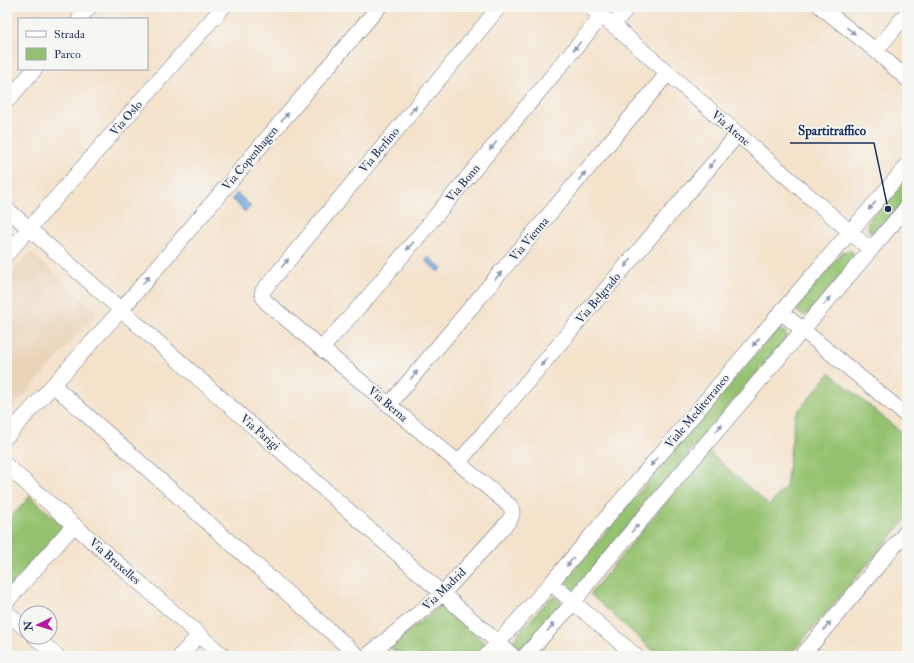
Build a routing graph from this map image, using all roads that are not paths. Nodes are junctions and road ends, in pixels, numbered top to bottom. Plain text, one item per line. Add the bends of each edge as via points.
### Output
1 (89, 7) edge
2 (223, 7) edge
3 (379, 7) edge
4 (499, 7) edge
5 (628, 7) edge
6 (821, 7) edge
7 (907, 13) edge
8 (602, 16) edge
9 (80, 18) edge
10 (876, 51) junction
11 (34, 70) edge
12 (668, 73) junction
13 (907, 79) edge
14 (7, 101) edge
15 (738, 134) junction
16 (907, 166) edge
17 (907, 207) edge
18 (7, 209) edge
19 (30, 228) junction
20 (849, 232) junction
21 (871, 250) junction
22 (7, 254) edge
23 (262, 294) joint
24 (121, 310) junction
25 (781, 312) junction
26 (802, 330) junction
27 (322, 348) junction
28 (53, 385) junction
29 (389, 405) junction
30 (904, 407) edge
31 (7, 436) edge
32 (458, 463) junction
33 (7, 466) edge
34 (512, 514) joint
35 (74, 525) junction
36 (907, 531) edge
37 (551, 583) junction
38 (443, 593) junction
39 (7, 600) edge
40 (574, 602) junction
41 (7, 613) edge
42 (18, 622) edge
43 (199, 635) junction
44 (498, 642) junction
45 (44, 645) edge
46 (57, 656) edge
47 (180, 656) edge
48 (223, 656) edge
49 (358, 656) edge
50 (367, 656) edge
51 (486, 656) edge
52 (513, 656) edge
53 (525, 656) edge
54 (636, 656) edge
55 (802, 656) edge

1 - 9 street
2 - 19 street, Via Oslo
24 -> 3 street, Via Copenhagen
23 -> 4 street, Via Berlino via 265,287
5 - 8 street, Via Bonn
6 -> 10 street
7 - 10 street
8 - 12 street, Via Atene
8 -> 27 street, Via Bonn via 368,297
10 - 13 street
11 - 14 street
12 - 15 street, Via Atene
29 -> 12 street, Via Vienna
15 - 20 street, Via Atene
15 -> 32 street, Via Belgrado
16 -> 20 street, Viale Mediterraneo
17 - 21 street
18 - 19 street, Via Parigi
19 - 22 street, Via Oslo
19 - 24 street, Via Parigi
20 - 21 street, Via Atene
20 - 25 street, Viale Mediterraneo
26 -> 21 street
23 - 27 street, Via Berna via 266,302
24 - 28 street, Via Copenhagen
24 - 38 street, Via Parigi
25 - 26 street
25 -> 37 street, Viale Mediterraneo
26 - 30 street
40 -> 26 street
27 - 29 street, Via Berna
28 - 31 street, Via Copenhagen
28 - 49 street
29 - 32 street, Via Berna
32 - 34 street, Via Berna via 510,506
33 - 35 street, Via Bruxelles
34 - 38 street, Via Madrid via 508,522
35 - 39 street
35 - 43 street, Via Bruxelles
55 -> 36 street
37 - 40 street
37 - 44 street, Viale Mediterraneo
38 - 44 street, Via Parigi
38 - 50 street, Via Madrid
53 -> 40 street
40 - 54 street
41 - 42 street
43 - 47 street
43 - 48 street, Via Bruxelles
44 - 51 street, Viale Mediterraneo
44 - 52 street, Via Parigi
45 - 46 street

